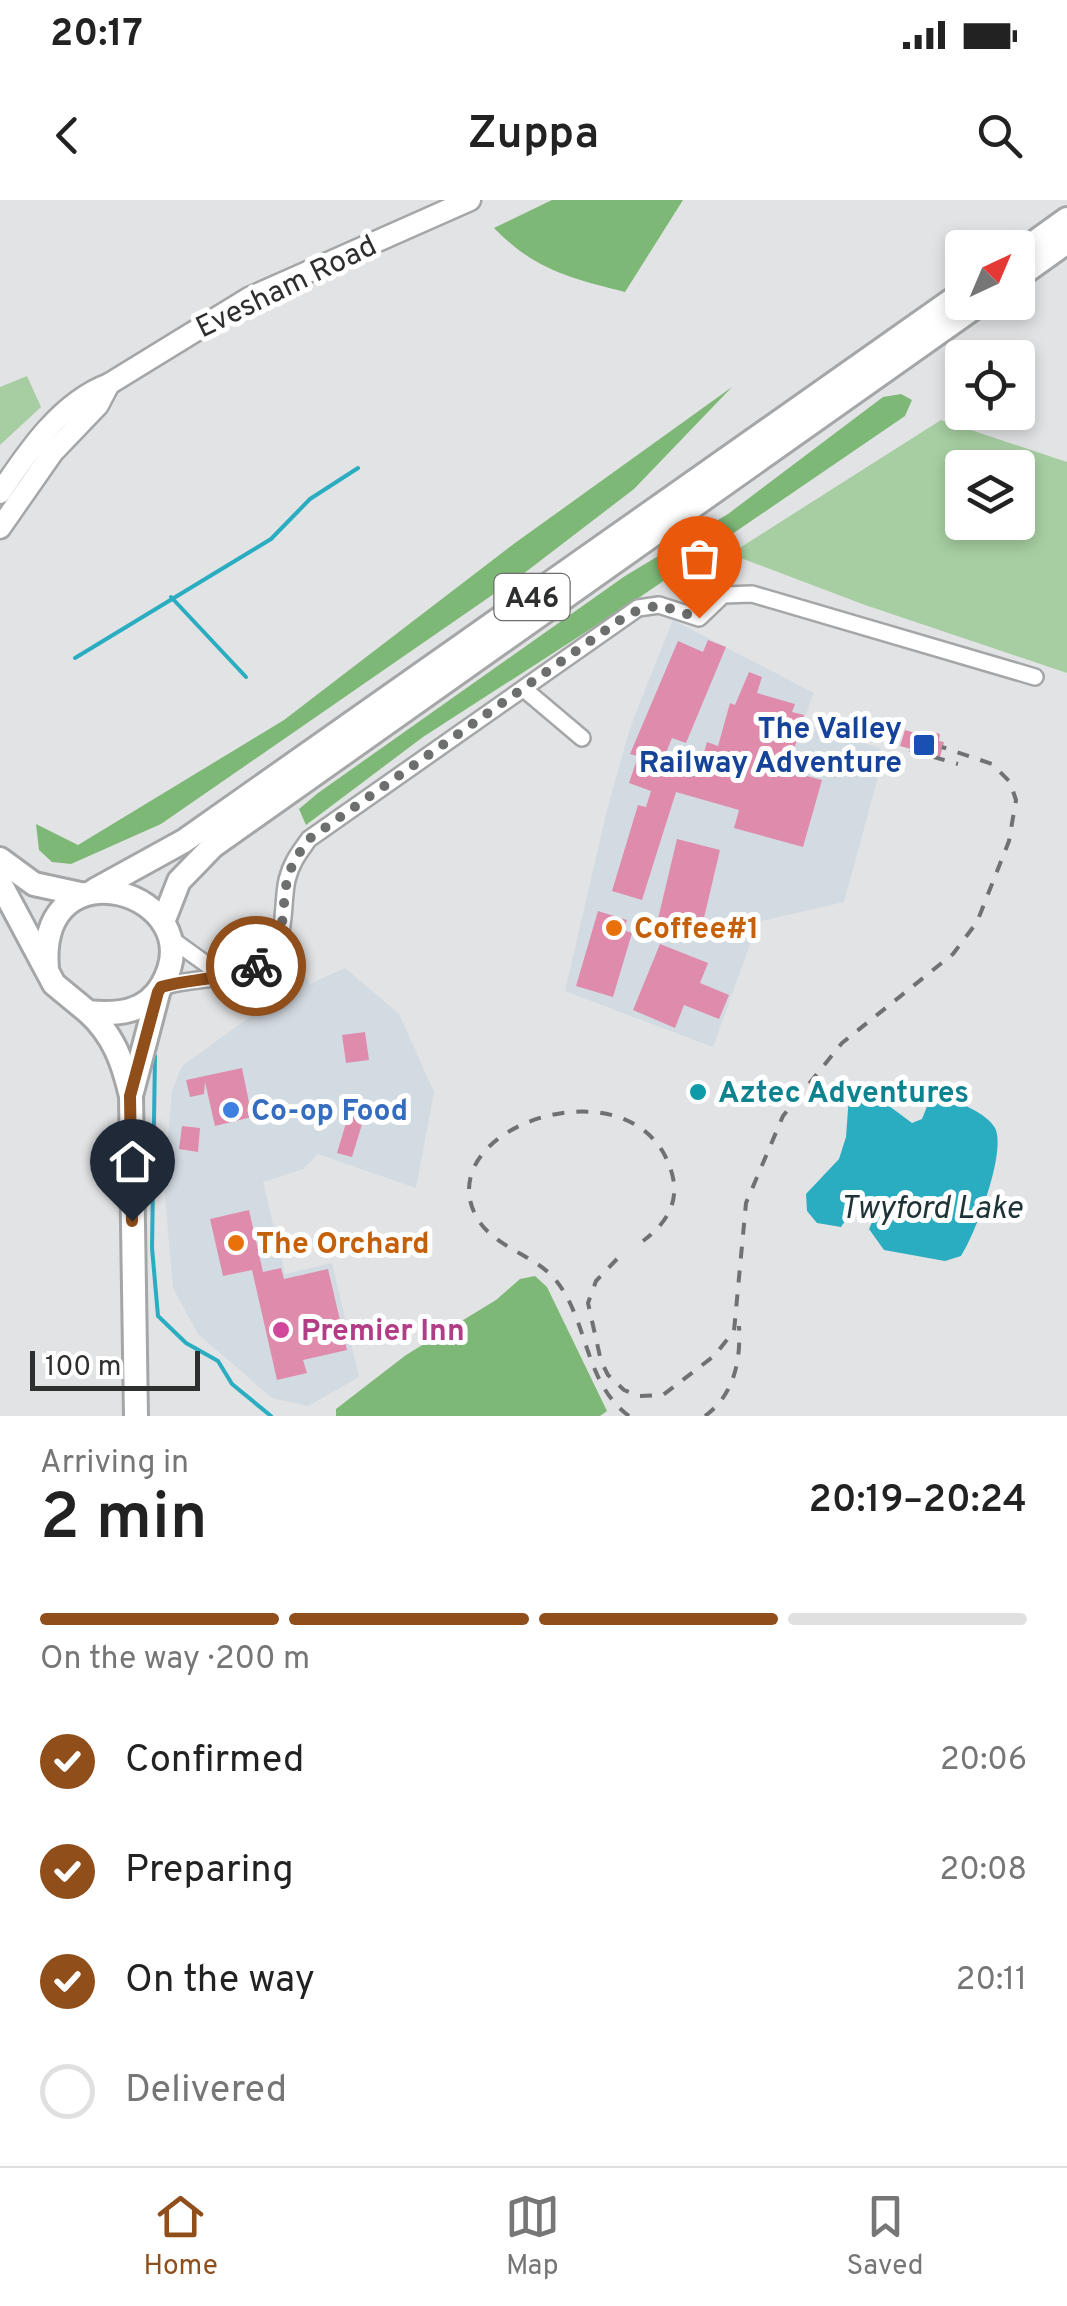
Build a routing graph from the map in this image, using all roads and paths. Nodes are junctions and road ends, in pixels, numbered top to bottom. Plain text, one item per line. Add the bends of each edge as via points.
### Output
1 (470, 200) edge
2 (1067, 219) edge
3 (1035, 242) edge
4 (1067, 242) edge
5 (1035, 265) edge
6 (945, 305) edge
7 (957, 320) edge
8 (108, 384) junction
9 (0, 493) edge
10 (0, 528) edge
11 (1035, 677) dead end
12 (524, 690) junction
13 (582, 738) dead end
14 (0, 858) edge
15 (0, 883) edge
16 (88, 892) junction
17 (166, 930) junction
18 (28, 936) junction
19 (47, 969) junction
20 (220, 974) junction
21 (159, 989) junction
22 (88, 1012) junction
23 (130, 1096) junction
24 (130, 1127) junction
25 (136, 1416) edge

1 - 8 main road, Evesham Road via 249,298
2 - 3 highway
4 - 5 highway
6 - 16 highway, A46 via 184,842
7 - 17 highway, A46 via 214,846 179,881
8 - 9 main road, Evesham Road via 86,392 59,417
8 - 10 main road, Evesham Road
11 - 12 street via 737,593 723,595 699,618 659,605 638,608
12 - 13 street
12 - 20 street via 309,839 294,859 284,932 270,955 250,970
14 - 16 highway via 34,884
15 - 18 highway
16 - 17 highway via 137,898
16 - 19 highway via 48,934
17 - 20 street
17 - 21 highway via 172,956
18 - 19 highway
18 - 24 highway via 46,995 92,1031 108,1053
19 - 22 highway via 62,994
20 - 21 street
21 - 22 highway via 128,1012
21 - 23 highway
22 - 23 highway via 118,1051
23 - 24 highway
24 - 25 highway

